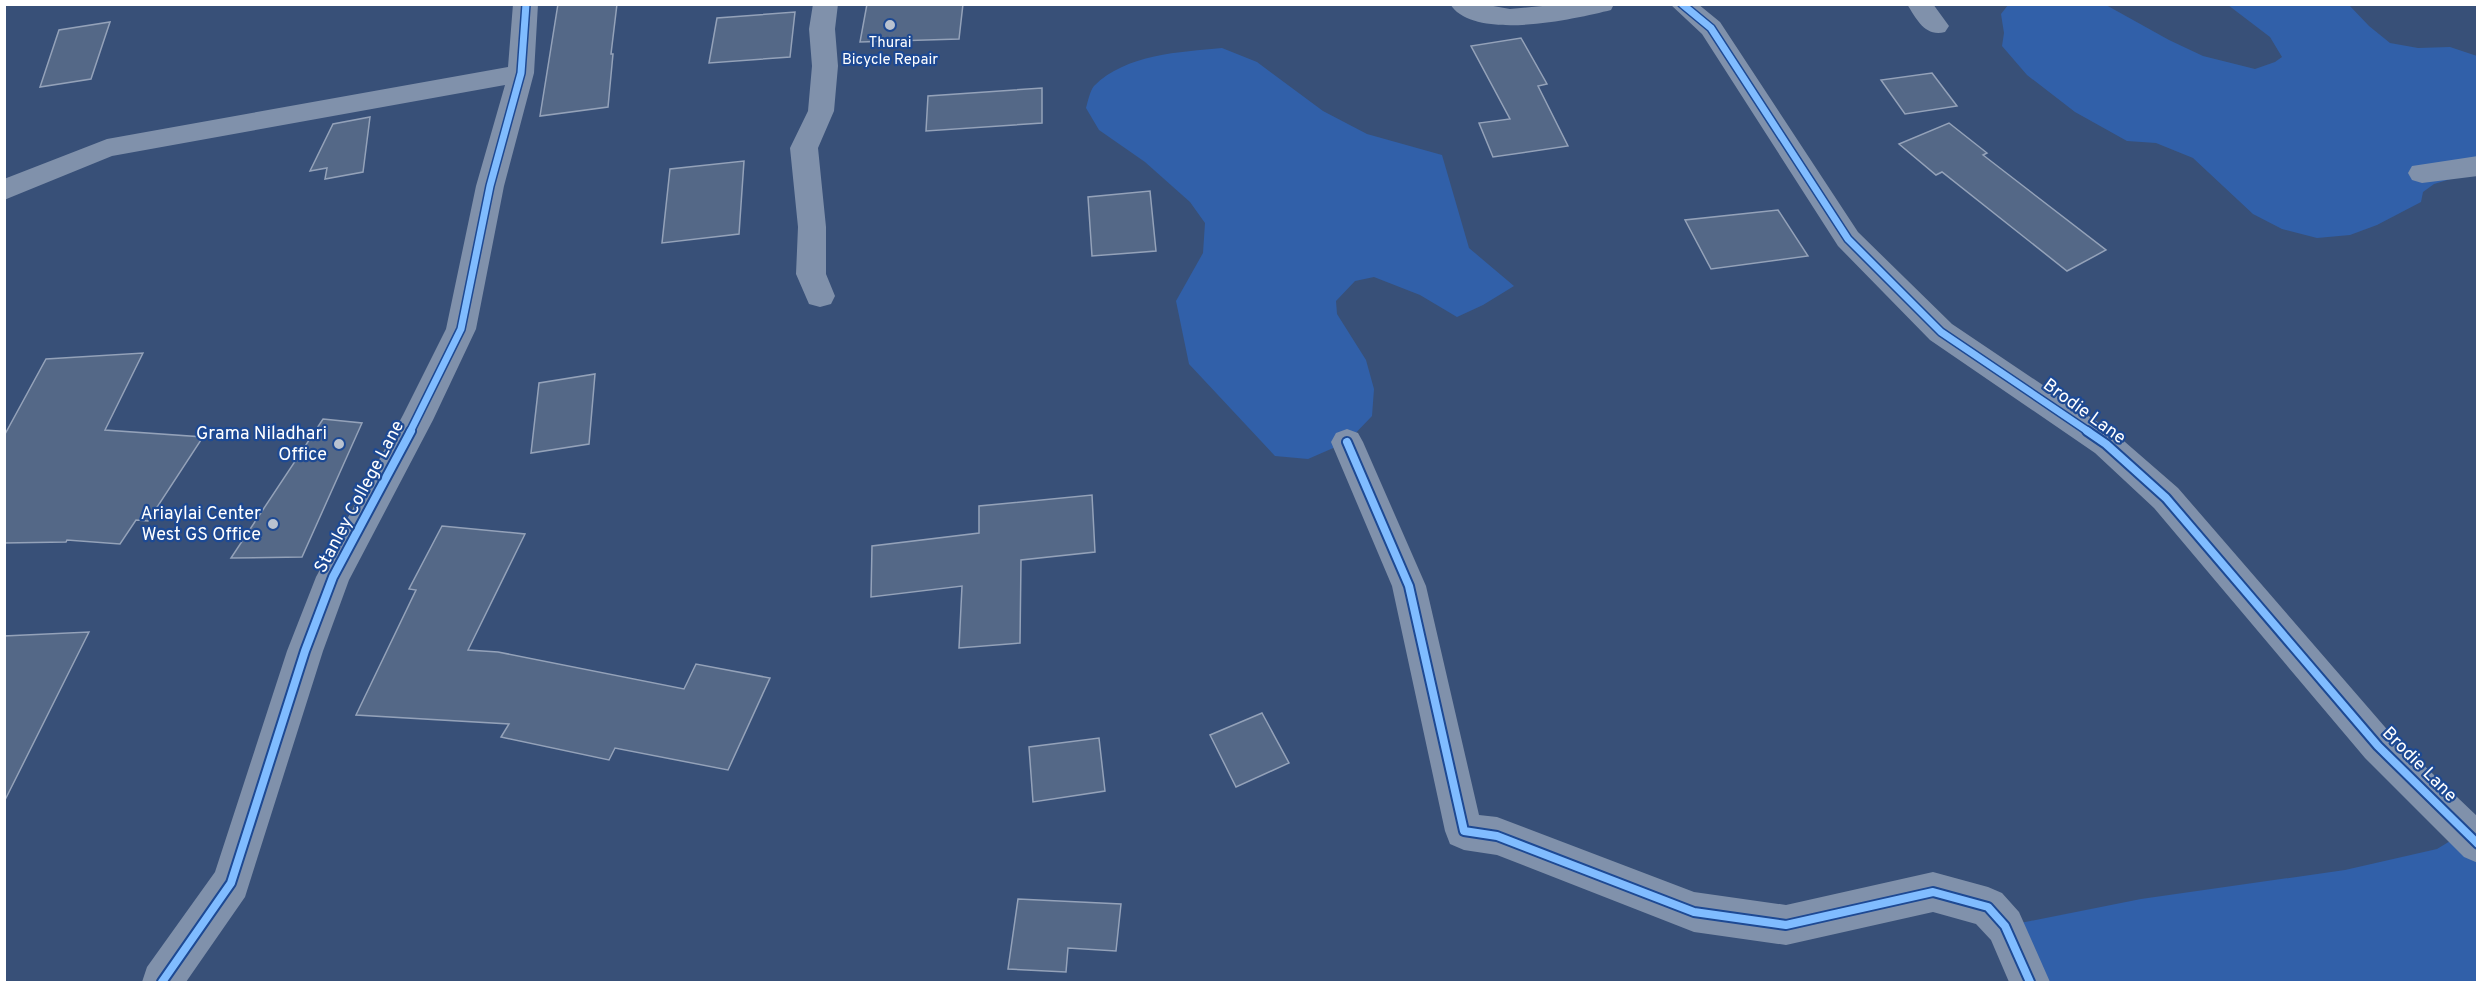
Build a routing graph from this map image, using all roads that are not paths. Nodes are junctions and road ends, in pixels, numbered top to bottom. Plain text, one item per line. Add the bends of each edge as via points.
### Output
1 (526, 4) edge
2 (826, 4) edge
3 (1462, 4) edge
4 (1602, 4) edge
5 (1682, 4) edge
6 (1919, 4) edge
7 (1936, 26) dead end
8 (521, 73) junction
9 (2475, 170) edge
10 (2422, 173) dead end
11 (4, 190) edge
12 (820, 296) dead end
13 (1347, 442) dead end
14 (2478, 844) edge
15 (162, 982) edge
16 (2030, 982) edge

1 - 8 street, Stanley College Lane
2 - 12 street via 821,111 804,148 812,227 811,274
3 - 4 street via 1470,11 1506,18 1572,12
5 - 14 street, Brodie Lane via 1711,28 1848,239 1941,332 2106,444 2166,498 2378,746
6 - 7 street
8 - 11 street via 107,148
8 - 15 street, Stanley College Lane via 488,197 461,329 333,577 305,651 231,883
9 - 10 street
13 - 16 street via 1409,586 1464,831 1497,836 1694,912 1786,925 1933,892 1988,907 2006,926

